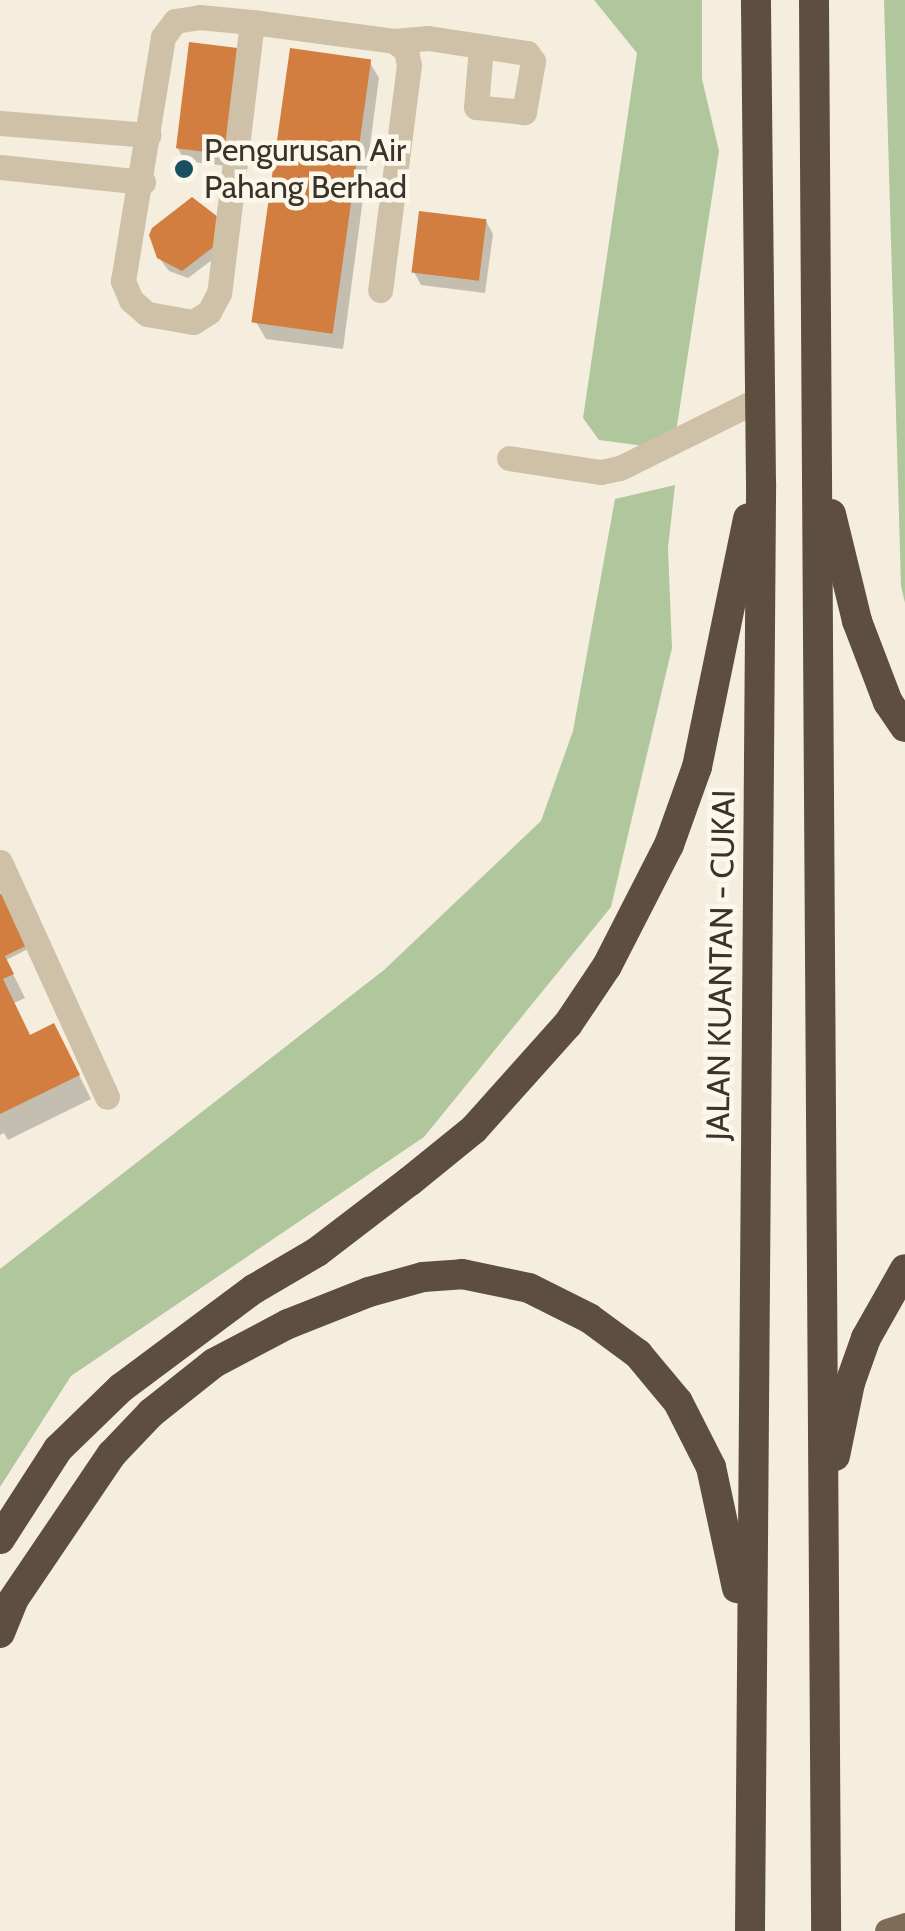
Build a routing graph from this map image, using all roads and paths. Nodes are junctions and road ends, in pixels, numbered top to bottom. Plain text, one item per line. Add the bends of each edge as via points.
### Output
1 (756, 0) edge
2 (814, 0) edge
3 (252, 22) junction
4 (394, 42) junction
5 (481, 46) dead end
6 (0, 123) edge
7 (149, 135) junction
8 (0, 167) edge
9 (143, 182) junction
10 (380, 290) dead end
11 (759, 399) junction
12 (509, 458) dead end
13 (819, 478) junction
14 (761, 483) junction
15 (905, 728) edge
16 (0, 862) edge
17 (107, 1096) dead end
18 (905, 1269) edge
19 (822, 1483) junction
20 (0, 1538) edge
21 (0, 1633) edge
22 (749, 1644) junction
23 (905, 1925) edge
24 (750, 1931) edge
25 (826, 1931) edge
26 (887, 1931) edge

1 - 11 highway, JALAN KUANTAN - CUKAI
2 - 13 highway
3 - 4 lane
3 - 7 lane via 175,21 163,36
3 - 9 lane via 219,293 209,312 192,322 147,314 123,282
4 - 5 lane via 428,38
4 - 10 lane via 406,50 409,65
6 - 7 lane
7 - 9 lane
8 - 9 lane
11 - 12 lane via 620,468 600,472
11 - 14 highway, JALAN KUANTAN - CUKAI
13 - 15 highway via 857,621
13 - 19 highway
14 - 20 highway via 744,533 697,767 669,845 607,966 568,1024 474,1129 317,1252 121,1388 58,1449
14 - 22 highway, JALAN KUANTAN - CUKAI
16 - 17 lane
18 - 19 highway via 866,1338
19 - 25 highway
21 - 22 highway via 13,1600 112,1454 214,1363 369,1292 462,1274 529,1288 589,1318 638,1354 678,1402 711,1466
22 - 24 highway, JALAN KUANTAN - CUKAI
23 - 26 main road

